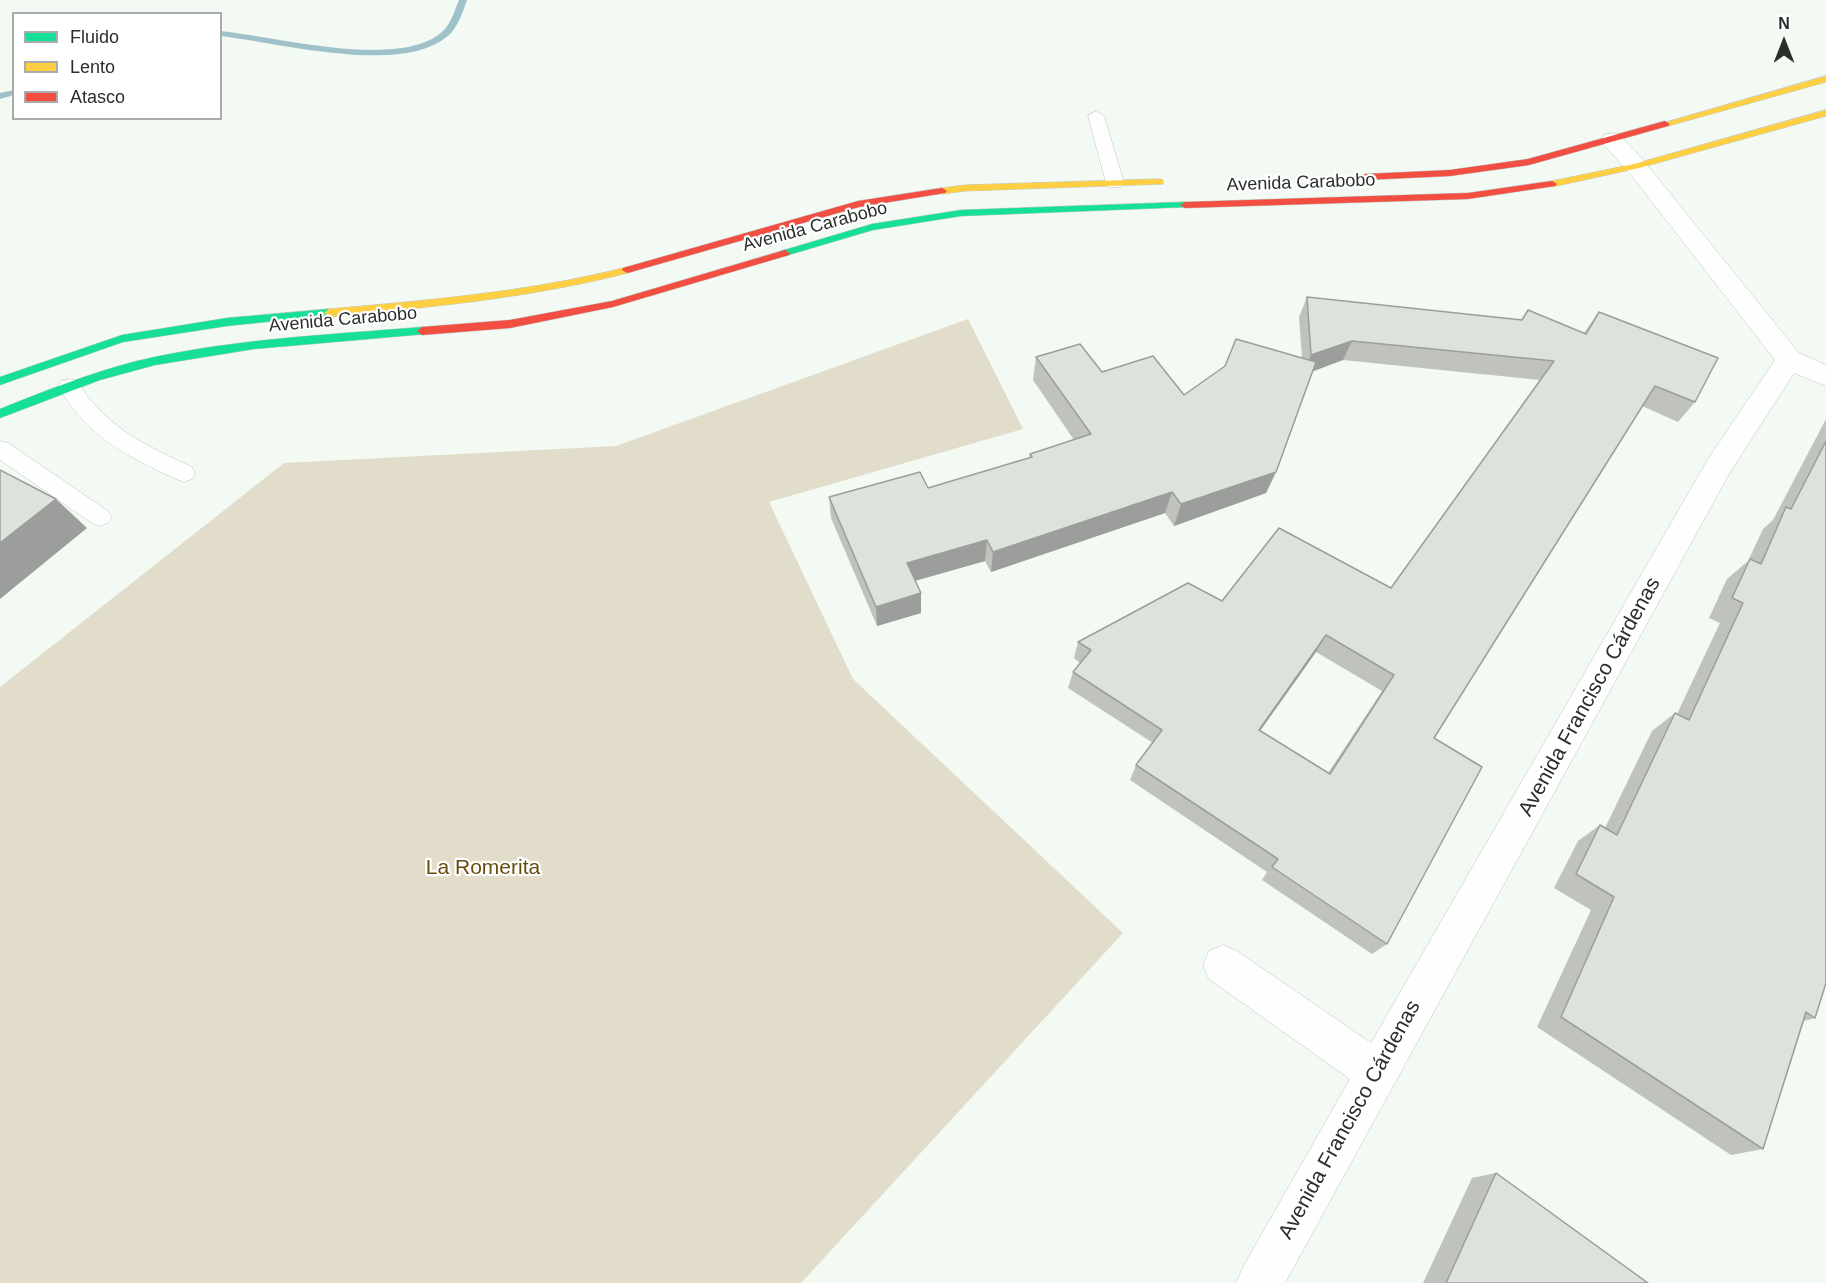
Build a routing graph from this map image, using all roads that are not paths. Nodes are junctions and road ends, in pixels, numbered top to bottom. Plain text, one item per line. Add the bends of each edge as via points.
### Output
1 (1826, 79) edge
2 (1826, 113) edge
3 (1096, 116) dead end
4 (1612, 140) junction
5 (1636, 166) junction
6 (1346, 177) dead end
7 (1173, 182) dead end
8 (1115, 183) junction
9 (1789, 360) junction
10 (1826, 376) edge
11 (0, 381) edge
12 (69, 386) junction
13 (0, 414) edge
14 (0, 449) edge
15 (184, 473) dead end
16 (100, 517) dead end
17 (1223, 965) dead end
18 (1376, 1072) junction
19 (1259, 1283) edge

1 - 4 main road, Avenida Carabobo
2 - 5 main road, Avenida Carabobo
3 - 8 lane
4 - 5 street
4 - 6 main road, Avenida Carabobo via 1529,162 1450,173
5 - 9 street
5 - 12 main road, Avenida Carabobo via 1558,183 1468,196 961,213 872,227 613,304 510,324 233,347 153,361
7 - 8 main road, Avenida Carabobo
8 - 11 main road, Avenida Carabobo via 965,188 858,204 597,279 498,297 227,322 122,339
9 - 10 street
9 - 18 street, Avenida Francisco Cárdenas via 1718,467
12 - 13 main road, Avenida Carabobo
12 - 15 lane via 78,403 115,439
14 - 16 lane
17 - 18 street
18 - 19 street, Avenida Francisco Cárdenas

